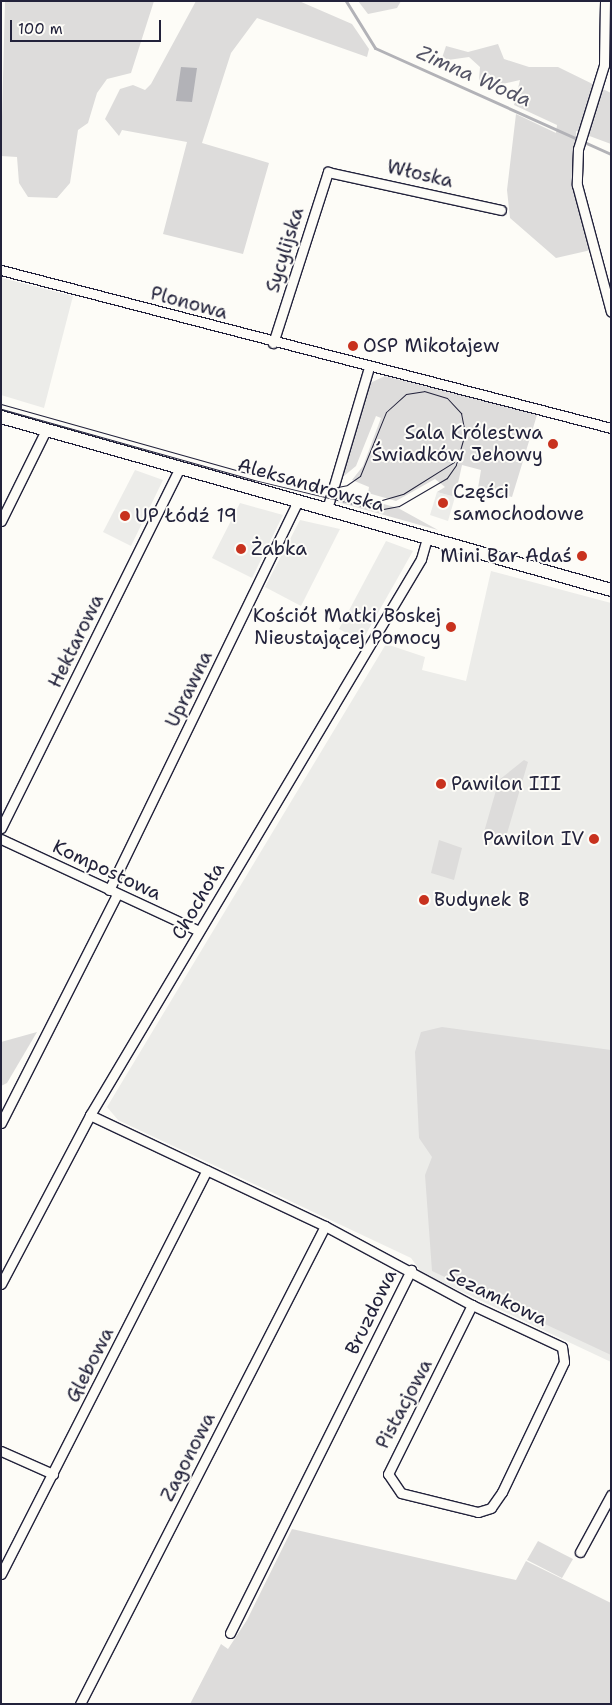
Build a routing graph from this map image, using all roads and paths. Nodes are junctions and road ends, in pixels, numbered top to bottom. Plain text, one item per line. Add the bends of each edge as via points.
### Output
1 (604, 1) edge
2 (608, 20) edge
3 (332, 171) joint
4 (501, 210) dead end
5 (1, 270) edge
6 (611, 312) edge
7 (274, 343) junction
8 (369, 368) junction
9 (1, 417) edge
10 (610, 427) edge
11 (46, 430) junction
12 (180, 468) junction
13 (298, 501) junction
14 (326, 509) junction
15 (1, 521) edge
16 (427, 538) junction
17 (611, 590) edge
18 (1, 828) edge
19 (1, 839) edge
20 (113, 892) junction
21 (199, 931) junction
22 (90, 1114) junction
23 (1, 1123) edge
24 (206, 1170) junction
25 (325, 1226) junction
26 (411, 1270) junction
27 (1, 1284) edge
28 (472, 1305) junction
29 (566, 1355) joint
30 (1, 1451) edge
31 (52, 1474) junction
32 (611, 1495) edge
33 (580, 1552) dead end
34 (1, 1574) edge
35 (230, 1633) dead end
36 (80, 1704) edge

1 - 2 street
2 - 6 street via 602,77 578,149 579,200
3 - 4 street, Włoska
3 - 7 street, Sycylijska via 325,175
5 - 7 street, Plonowa
7 - 8 street, Plonowa
8 - 10 street, Plonowa
8 - 14 street
9 - 11 main road, Aleksandrowska
11 - 12 main road, Aleksandrowska
11 - 15 street
12 - 13 main road, Aleksandrowska
12 - 18 street, Hektarowa
13 - 14 main road, Aleksandrowska
13 - 20 street, Uprawna
14 - 16 main road, Aleksandrowska
16 - 17 main road, Aleksandrowska
16 - 21 street, Chochoła via 421,559
19 - 20 street, Kompostowa
20 - 21 street, Kompostowa
20 - 23 street, Uprawna
21 - 22 street, Chochoła
22 - 24 street, Bruzdowa
22 - 27 street, Chochoła
24 - 25 street, Bruzdowa
24 - 31 street, Glebowa
25 - 26 street, Bruzdowa
25 - 36 street, Zagonowa
26 - 28 street, Sezamkowa
26 - 35 street, Bruzdowa
28 - 29 street, Sezamkowa via 562,1347
28 - 29 street, Pistacjowa via 390,1466 390,1483 402,1493 472,1512 491,1508
30 - 31 street
31 - 34 street, Glebowa
32 - 33 street

